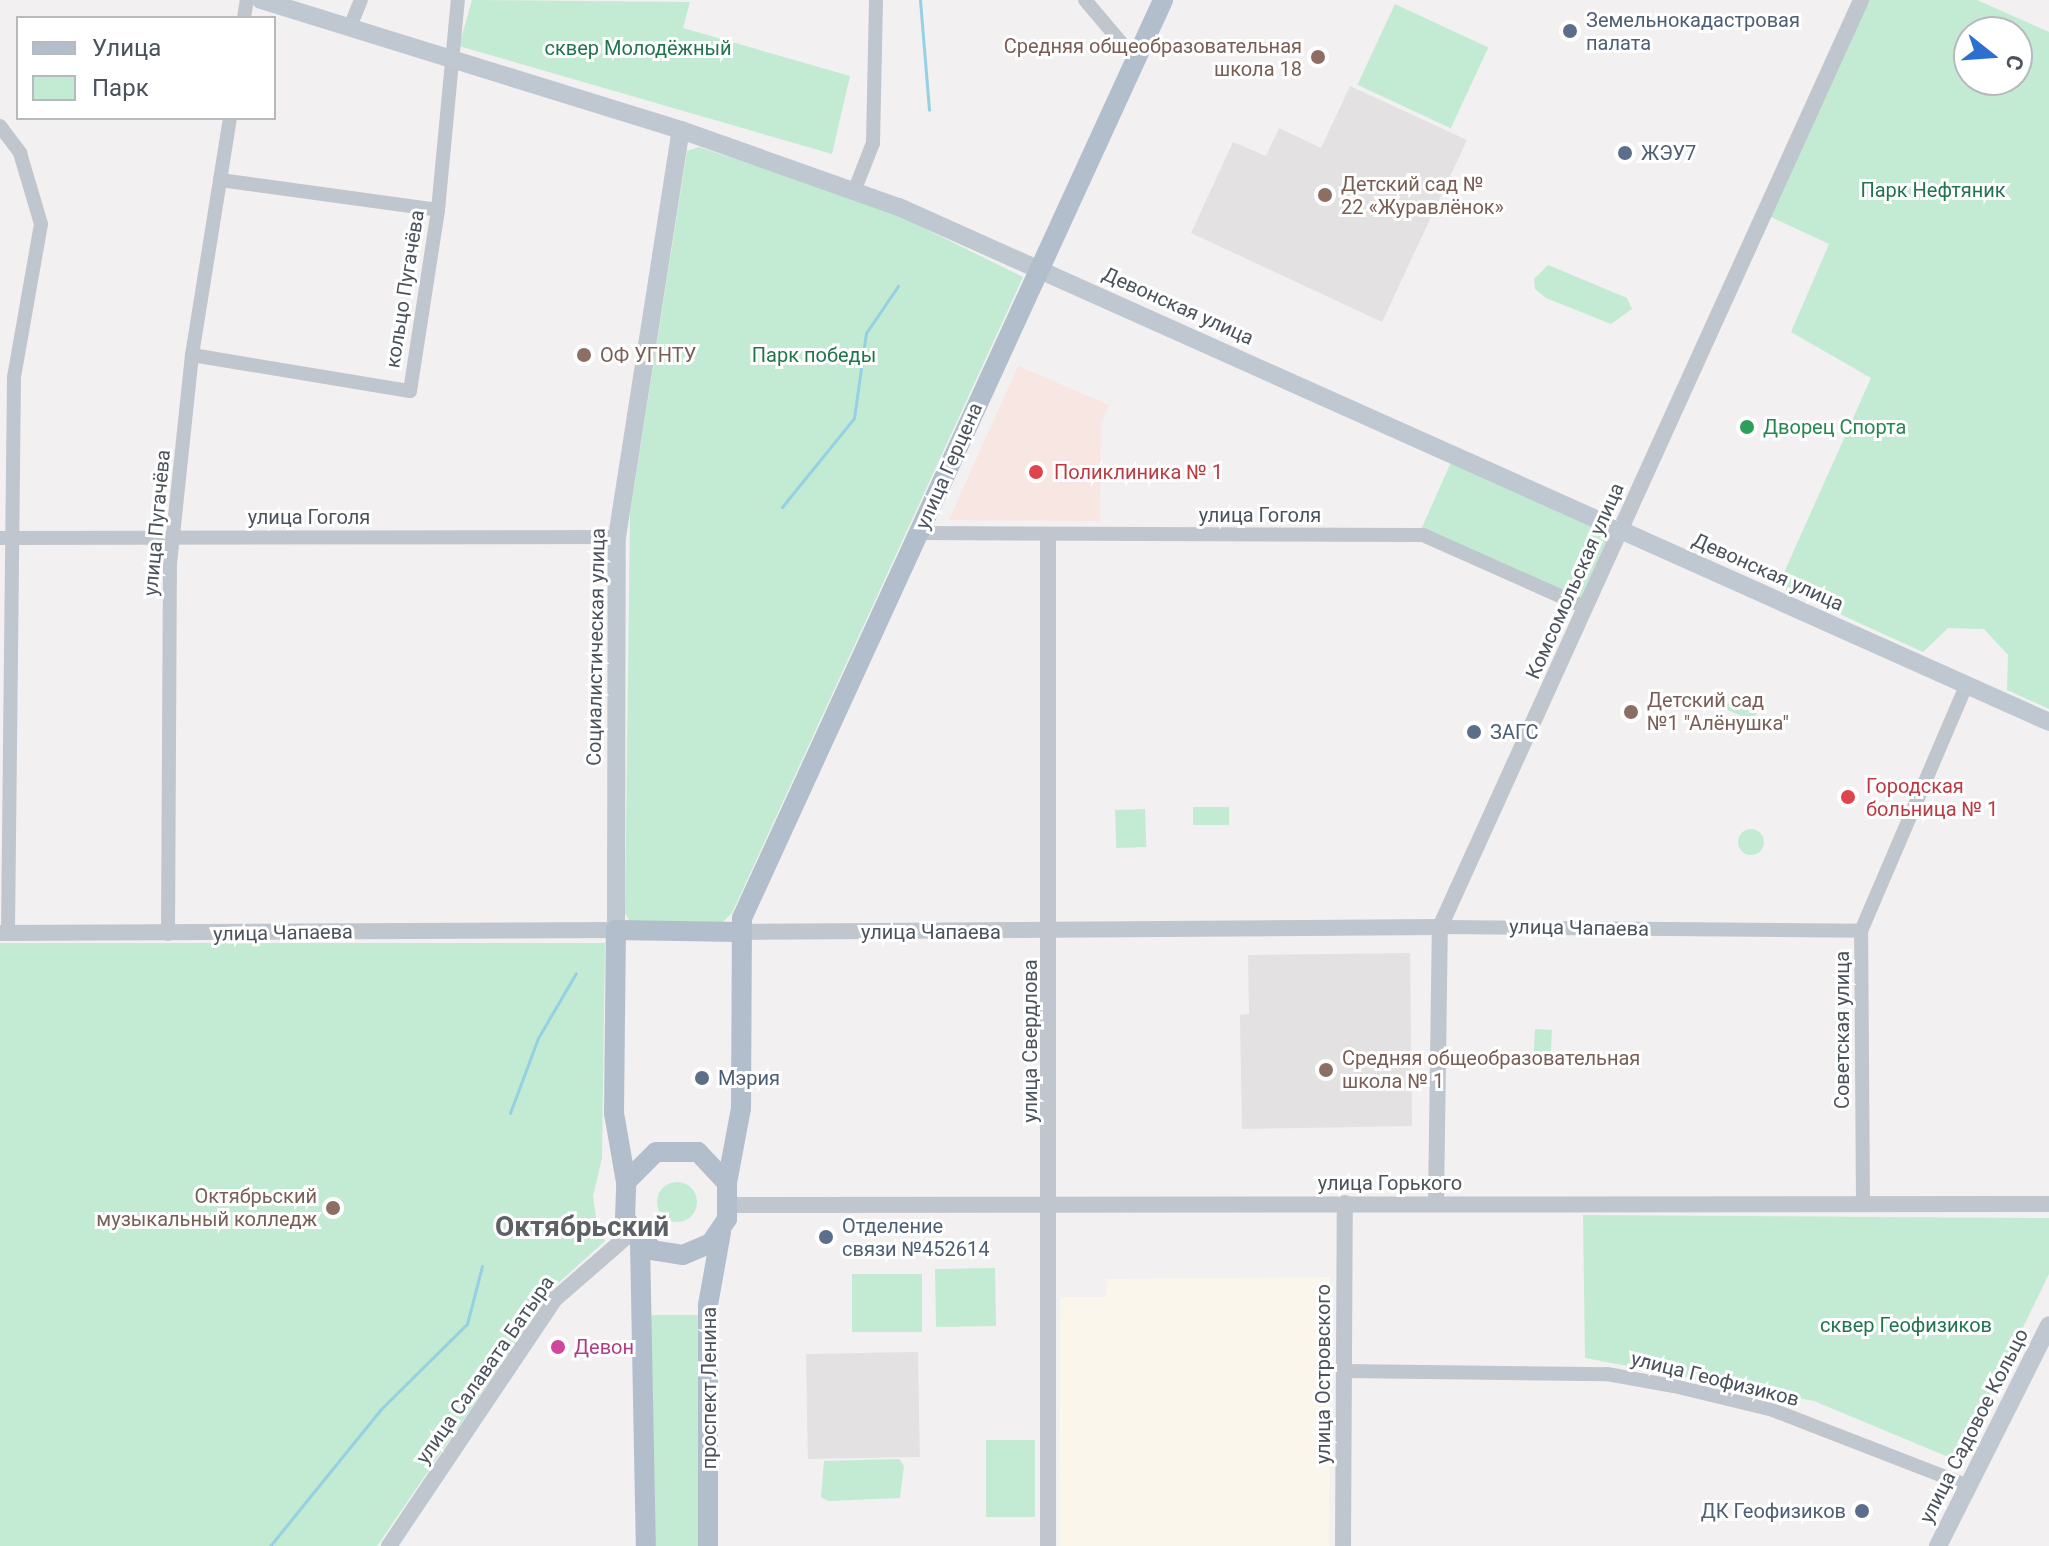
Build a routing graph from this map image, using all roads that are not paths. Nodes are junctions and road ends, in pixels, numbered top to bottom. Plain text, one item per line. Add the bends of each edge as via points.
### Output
1 (261, 0) edge
2 (361, 0) edge
3 (458, 0) edge
4 (876, 0) edge
5 (1085, 0) edge
6 (1163, 0) edge
7 (1861, 0) edge
8 (350, 27) junction
9 (1134, 58) junction
10 (451, 63) junction
11 (230, 120) edge
12 (0, 126) edge
13 (681, 130) junction
14 (220, 180) junction
15 (855, 189) junction
16 (438, 210) junction
17 (1038, 267) junction
18 (192, 355) junction
19 (1620, 529) junction
20 (919, 533) junction
21 (1048, 535) junction
22 (173, 537) junction
23 (617, 537) junction
24 (4, 538) edge
25 (1585, 607) junction
26 (1966, 686) junction
27 (2049, 722) edge
28 (1440, 927) junction
29 (616, 930) junction
30 (1050, 931) junction
31 (1861, 931) junction
32 (740, 932) junction
33 (4, 933) edge
34 (168, 934) junction
35 (626, 1182) junction
36 (727, 1183) junction
37 (1345, 1203) junction
38 (1436, 1203) junction
39 (1863, 1203) junction
40 (2049, 1204) edge
41 (730, 1205) junction
42 (1049, 1205) junction
43 (721, 1232) junction
44 (636, 1237) junction
45 (2049, 1325) edge
46 (1344, 1371) junction
47 (1969, 1486) junction
48 (389, 1546) edge
49 (646, 1546) edge
50 (708, 1546) edge
51 (1048, 1546) edge
52 (1343, 1546) edge
53 (1938, 1546) edge

1 - 8 main road, Девонская улица
2 - 8 street
3 - 10 street, кольцо Пугачёва
4 - 15 street via 873,143
5 - 9 street
6 - 9 main road, улица Герцена
7 - 19 street, Комсомольская улица
8 - 10 main road, Девонская улица
9 - 17 main road, улица Герцена
10 - 13 main road, Девонская улица
10 - 16 street, кольцо Пугачёва
11 - 14 street, улица Пугачёва
12 - 24 street via 20,153 41,224 14,377
13 - 15 main road, Девонская улица
13 - 23 main road, Социалистическая улица
14 - 16 street
14 - 18 street, улица Пугачёва
15 - 17 main road, Девонская улица
16 - 18 street, кольцо Пугачёва via 410,391
17 - 19 main road, Девонская улица
17 - 20 main road, улица Герцена
18 - 22 street, улица Пугачёва
19 - 25 street, Комсомольская улица
19 - 26 main road, Девонская улица
20 - 21 street, улица Гоголя
20 - 32 main road, улица Герцена
21 - 25 street, улица Гоголя via 1423,535
21 - 30 street, улица Свердлова
22 - 23 street, улица Гоголя
22 - 24 street, улица Гоголя
22 - 34 street, улица Пугачёва
23 - 29 main road, Социалистическая улица
24 - 33 street
25 - 28 street, Комсомольская улица
26 - 27 main road, Девонская улица
26 - 31 street, Советская улица
28 - 30 street, улица Чапаева
28 - 31 street, улица Чапаева
28 - 38 street, Комсомольская улица
29 - 32 main road, улица Чапаева
29 - 34 street, улица Чапаева
29 - 35 main road via 614,1113
30 - 32 street, улица Чапаева
30 - 42 street, улица Свердлова
31 - 39 street, Советская улица
32 - 36 main road via 741,1108
33 - 34 street, улица Чапаева
35 - 36 main road via 643,1159 684,1148 711,1160
35 - 44 main road via 622,1205
36 - 41 main road
37 - 38 street, улица Горького
37 - 42 street, улица Горького
37 - 46 street, улица Островского
38 - 39 street, улица Горького
39 - 40 street, улица Горького
41 - 42 street, улица Горького
41 - 43 main road
42 - 51 street, улица Свердлова
43 - 44 main road via 698,1251 683,1255 653,1250
43 - 50 main road, проспект Ленина via 708,1305
44 - 48 street, улица Салавата Батыра via 555,1299
44 - 49 main road
45 - 47 main road, улица Садовое Кольцо
46 - 47 street, улица Геофизиков via 1607,1374 1647,1381 1770,1409
46 - 52 street, улица Островского
47 - 53 main road, улица Садовое Кольцо

